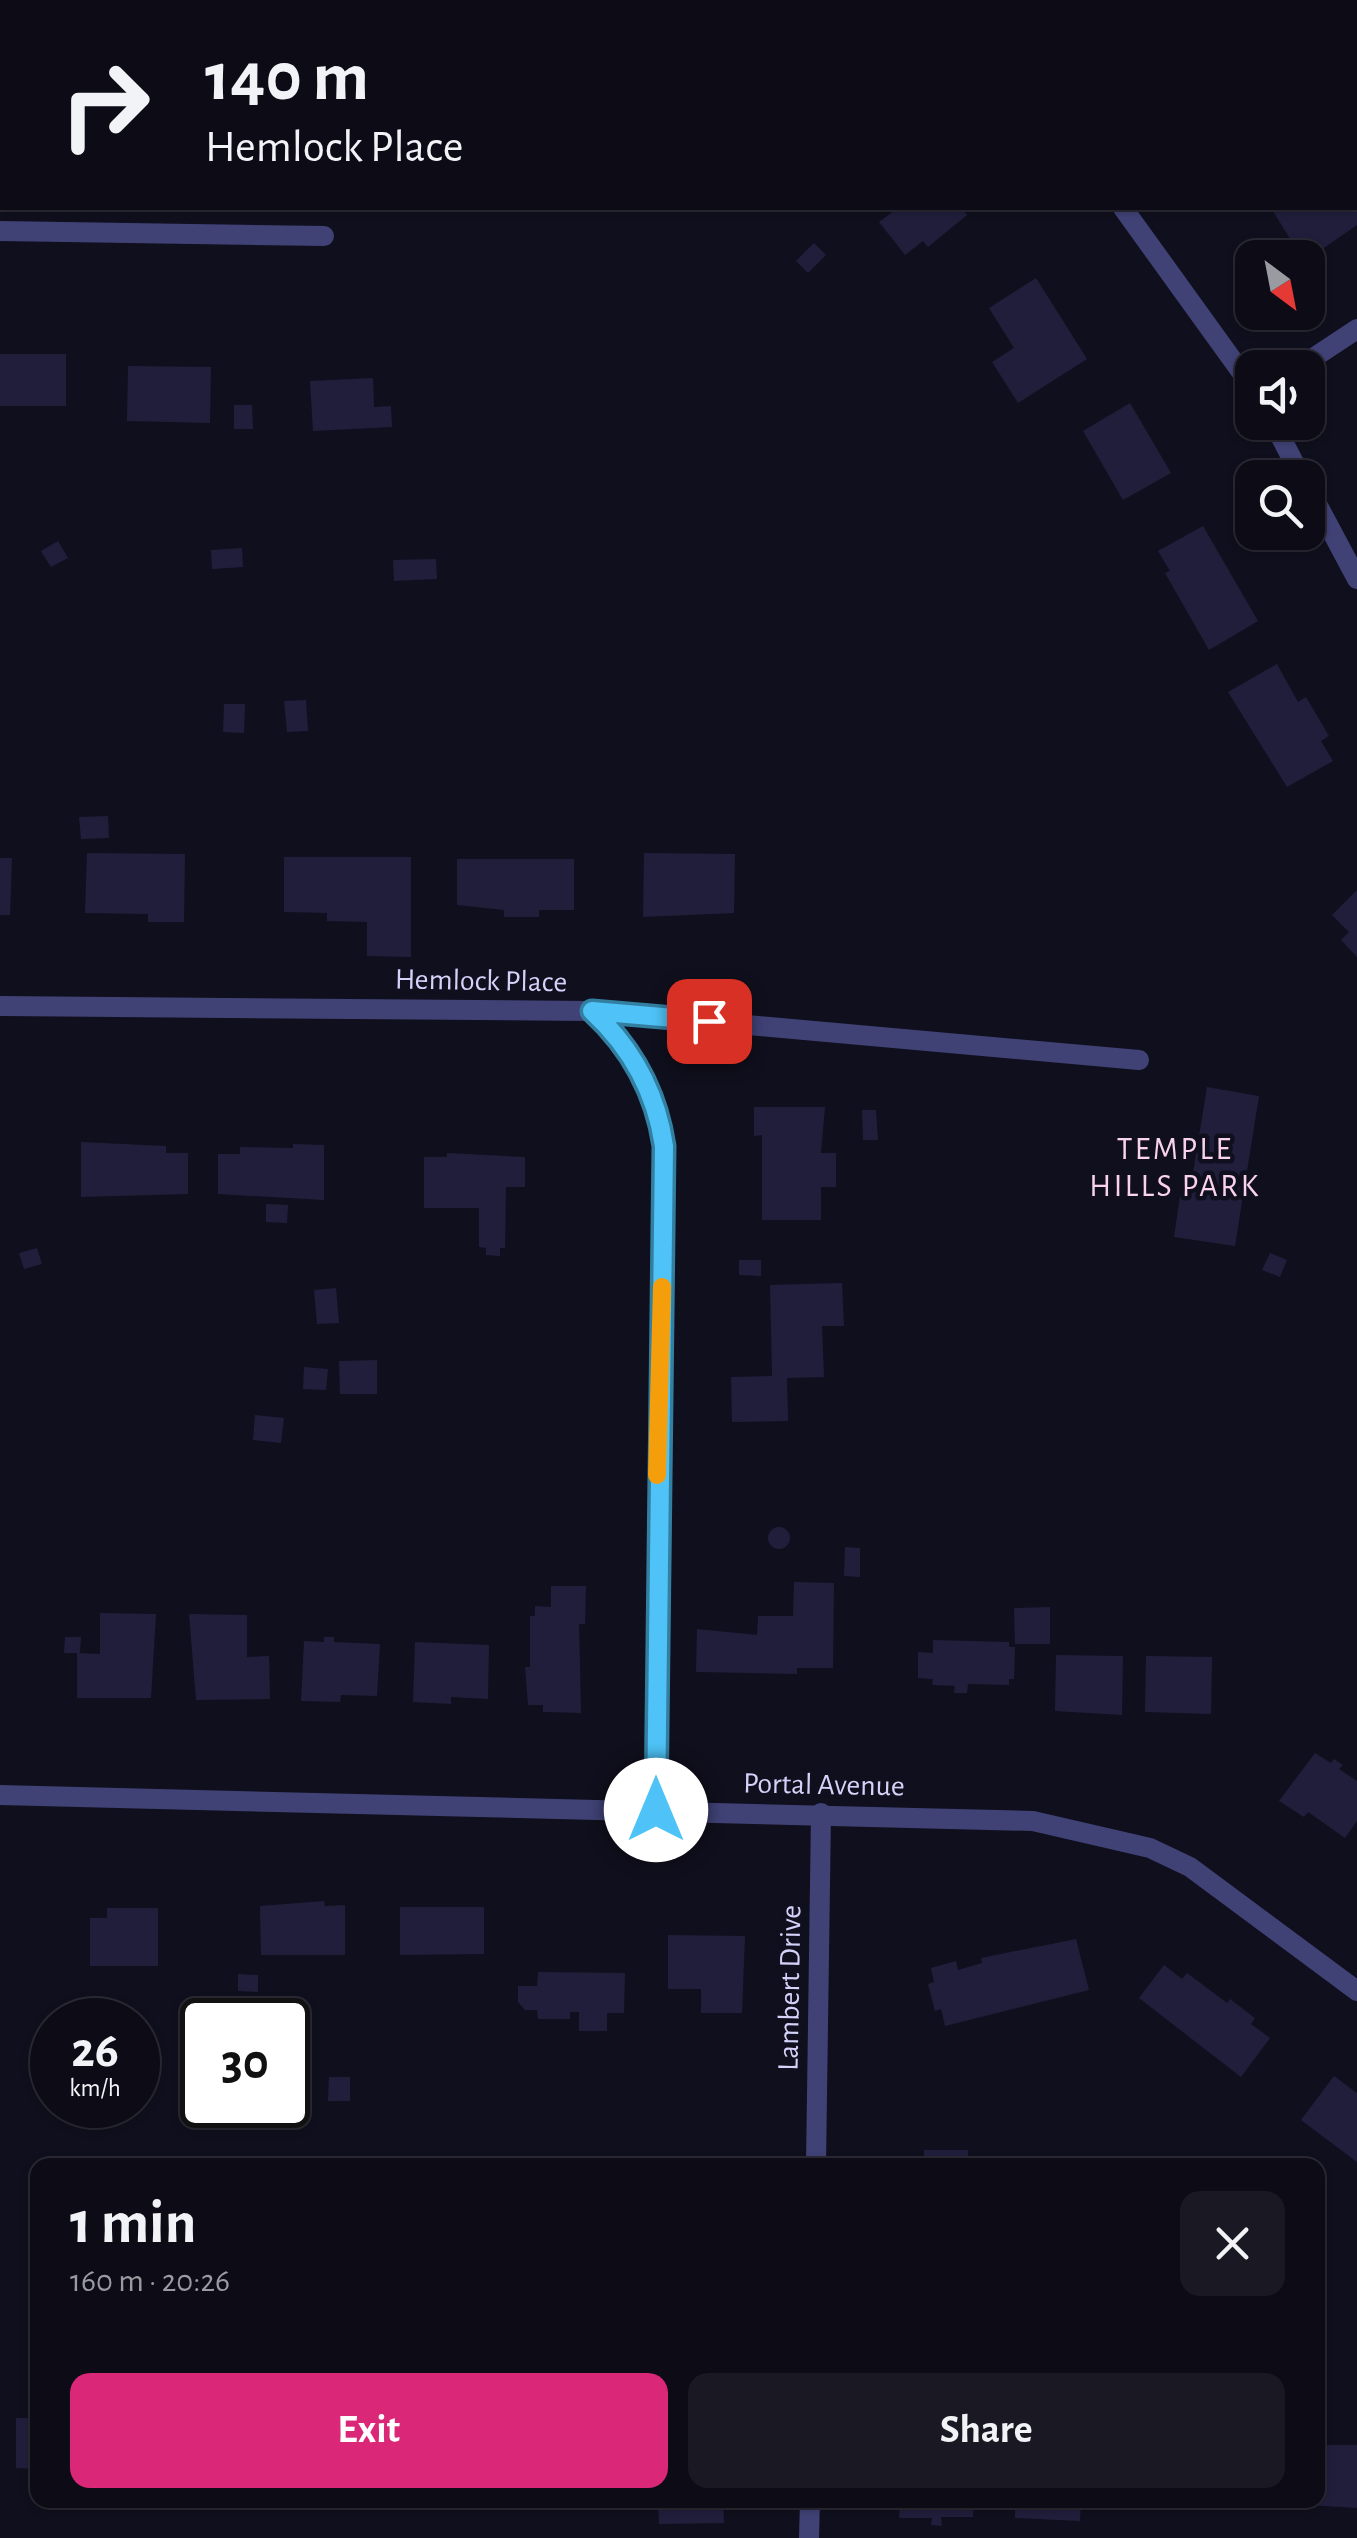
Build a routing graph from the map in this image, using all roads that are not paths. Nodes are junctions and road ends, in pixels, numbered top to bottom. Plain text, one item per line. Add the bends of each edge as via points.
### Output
1 (1124, 210) edge
2 (0, 232) edge
3 (324, 236) dead end
4 (1357, 329) edge
5 (1325, 350) edge
6 (1235, 363) edge
7 (1325, 519) edge
8 (1357, 578) edge
9 (0, 1006) edge
10 (592, 1011) junction
11 (1139, 1060) dead end
12 (0, 1795) edge
13 (656, 1810) junction
14 (821, 1813) junction
15 (1357, 1991) edge
16 (816, 2158) edge
17 (810, 2508) edge
18 (810, 2538) edge

1 - 6 street
2 - 3 street
4 - 5 street
7 - 8 street
9 - 10 street, Hemlock Place
10 - 11 street, Hemlock Place
10 - 13 street via 642,1074 664,1146
12 - 13 street, Portal Avenue
13 - 14 street, Portal Avenue
14 - 15 street, Portal Avenue via 1033,1821 1150,1848 1227,1892
14 - 16 street, Lambert Drive
17 - 18 street

